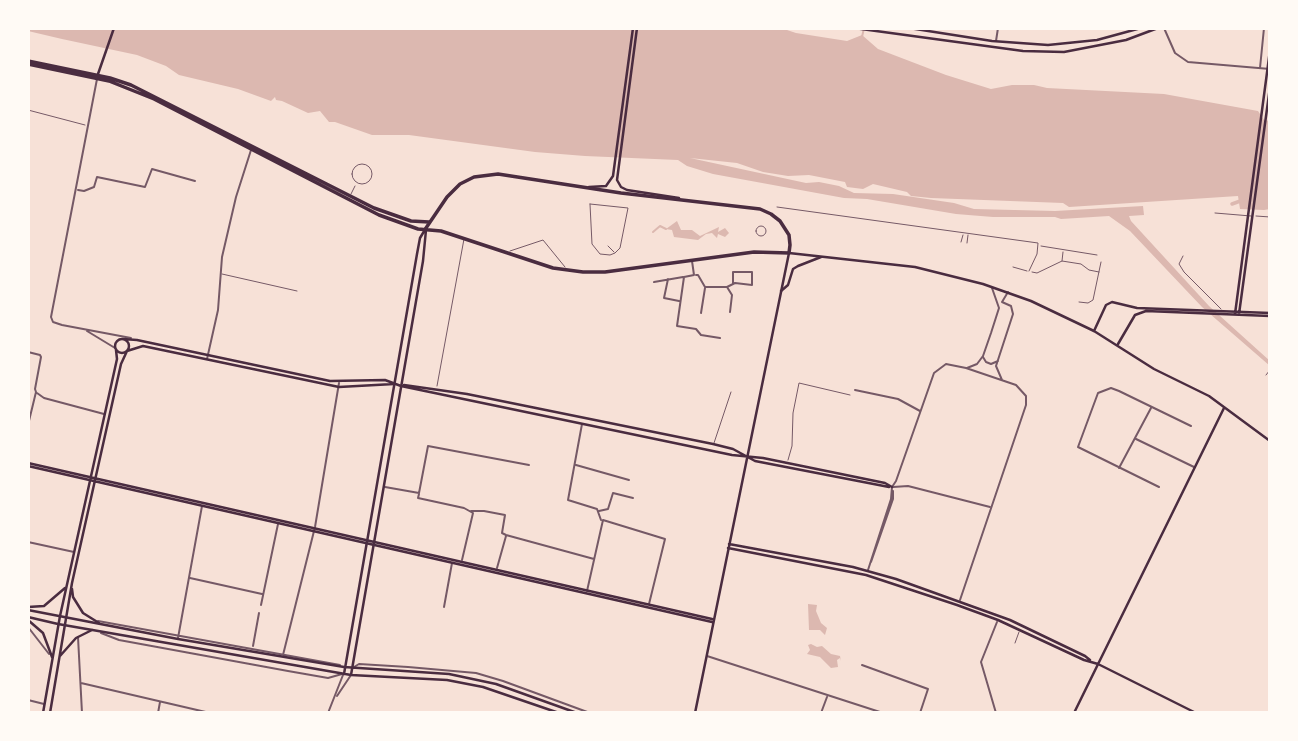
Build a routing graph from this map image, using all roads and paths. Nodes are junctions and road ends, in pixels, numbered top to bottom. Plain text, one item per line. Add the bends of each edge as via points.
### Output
1 (114, 28) edge
2 (635, 28) edge
3 (856, 28) edge
4 (909, 28) edge
5 (998, 28) edge
6 (1142, 28) edge
7 (1158, 28) edge
8 (1164, 28) edge
9 (1264, 28) edge
10 (881, 31) edge
11 (996, 41) junction
12 (1270, 50) edge
13 (28, 62) edge
14 (1260, 68) junction
15 (1270, 69) edge
16 (99, 74) junction
17 (1270, 87) edge
18 (28, 110) edge
19 (88, 125) junction
20 (252, 148) junction
21 (616, 172) junction
22 (195, 181) dead end
23 (357, 183) junction
24 (580, 186) junction
25 (76, 189) junction
26 (350, 196) junction
27 (687, 200) junction
28 (777, 207) dead end
29 (1215, 213) dead end
30 (1270, 217) edge
31 (431, 222) junction
32 (426, 228) junction
33 (963, 233) junction
34 (968, 233) junction
35 (464, 239) junction
36 (961, 242) dead end
37 (967, 243) dead end
38 (600, 245) dead end
39 (608, 246) dead end
40 (1039, 246) junction
41 (596, 250) junction
42 (1064, 250) junction
43 (510, 251) dead end
44 (615, 253) junction
45 (789, 253) junction
46 (1097, 255) dead end
47 (1183, 256) dead end
48 (825, 257) junction
49 (692, 260) junction
50 (1062, 261) junction
51 (1101, 262) dead end
52 (1013, 267) dead end
53 (567, 268) dead end
54 (1029, 271) junction
55 (1099, 272) junction
56 (220, 274) junction
57 (694, 275) junction
58 (684, 277) junction
59 (668, 279) junction
60 (654, 282) dead end
61 (733, 284) junction
62 (1240, 285) junction
63 (705, 286) junction
64 (992, 286) junction
65 (727, 287) junction
66 (297, 290) dead end
67 (781, 291) junction
68 (1008, 292) junction
69 (680, 301) junction
70 (1079, 302) dead end
71 (1203, 311) junction
72 (730, 312) dead end
73 (1228, 312) junction
74 (701, 313) dead end
75 (1237, 313) junction
76 (1270, 314) edge
77 (86, 330) junction
78 (1094, 331) junction
79 (111, 334) junction
80 (720, 338) dead end
81 (122, 339) junction
82 (137, 340) junction
83 (1118, 344) junction
84 (115, 349) junction
85 (127, 351) junction
86 (28, 352) edge
87 (983, 356) junction
88 (207, 357) junction
89 (998, 361) junction
90 (966, 368) junction
91 (1002, 381) junction
92 (339, 382) junction
93 (394, 384) junction
94 (401, 386) junction
95 (339, 387) junction
96 (437, 388) junction
97 (855, 390) dead end
98 (731, 392) dead end
99 (36, 393) junction
100 (850, 395) dead end
101 (1151, 407) junction
102 (1225, 407) junction
103 (920, 411) junction
104 (104, 414) junction
105 (583, 423) junction
106 (28, 425) edge
107 (1191, 426) dead end
108 (1136, 439) junction
109 (1270, 440) edge
110 (713, 444) junction
111 (747, 457) junction
112 (788, 463) junction
113 (28, 464) edge
114 (575, 464) junction
115 (529, 466) dead end
116 (1119, 468) junction
117 (1195, 468) junction
118 (90, 479) junction
119 (629, 480) dead end
120 (95, 481) junction
121 (384, 487) junction
122 (892, 487) junction
123 (1159, 487) dead end
124 (419, 493) junction
125 (633, 498) dead end
126 (202, 505) junction
127 (991, 507) junction
128 (471, 511) junction
129 (598, 511) junction
130 (603, 520) junction
131 (278, 521) junction
132 (315, 529) junction
133 (506, 535) junction
134 (367, 541) junction
135 (28, 542) edge
136 (374, 542) junction
137 (728, 546) junction
138 (75, 552) junction
139 (594, 559) junction
140 (452, 562) junction
141 (462, 563) junction
142 (810, 563) junction
143 (809, 568) dead end
144 (497, 571) junction
145 (867, 572) junction
146 (190, 578) junction
147 (70, 583) junction
148 (586, 592) junction
149 (263, 594) junction
150 (959, 601) junction
151 (649, 604) junction
152 (261, 606) dead end
153 (444, 607) dead end
154 (28, 608) edge
155 (259, 613) dead end
156 (60, 616) junction
157 (65, 617) junction
158 (28, 619) edge
159 (92, 620) junction
160 (998, 620) junction
161 (712, 621) junction
162 (58, 624) junction
163 (65, 625) junction
164 (105, 626) junction
165 (28, 627) edge
166 (94, 629) junction
167 (1020, 630) junction
168 (78, 636) junction
169 (179, 637) junction
170 (1015, 643) dead end
171 (252, 650) junction
172 (706, 655) junction
173 (283, 656) junction
174 (52, 657) junction
175 (59, 659) junction
176 (1090, 660) junction
177 (1098, 664) junction
178 (862, 666) dead end
179 (344, 667) junction
180 (353, 668) junction
181 (344, 674) junction
182 (351, 675) junction
183 (81, 683) junction
184 (827, 696) junction
185 (28, 700) edge
186 (334, 700) junction
187 (161, 701) junction
188 (44, 704) junction
189 (43, 713) edge
190 (50, 713) edge
191 (82, 713) edge
192 (158, 713) edge
193 (210, 713) edge
194 (328, 713) edge
195 (558, 713) edge
196 (577, 713) edge
197 (590, 713) edge
198 (695, 713) edge
199 (821, 713) edge
200 (883, 713) edge
201 (920, 713) edge
202 (996, 713) edge
203 (1074, 713) edge
204 (1196, 713) edge

1 - 16 main road
2 - 21 main road
3 - 10 main road
4 - 11 main road
5 - 11 street
6 - 11 main road via 1071,44
7 - 10 main road via 1126,40 1064,52 1023,51
8 - 14 street via 1175,53 1188,62
9 - 14 street
12 - 62 main road
13 - 16 highway
14 - 15 street
16 - 19 street
16 - 20 highway
17 - 62 main road
18 - 19 street
19 - 25 street
20 - 26 highway
20 - 32 highway via 379,215
20 - 56 street
21 - 24 main road via 606,186
21 - 27 main road via 618,184 627,190
22 - 25 street via 152,169 145,187 97,177 94,187
23 - 23 street via 370,180 372,172 367,166 353,169
23 - 26 street
24 - 27 highway
24 - 31 highway via 481,175 452,191
25 - 77 street via 51,317 53,322
26 - 31 highway via 391,215
27 - 45 highway via 771,214 787,230
28 - 33 street
29 - 30 street
31 - 32 highway
32 - 35 highway
32 - 93 main road via 420,238
32 - 94 main road
33 - 34 street
33 - 36 street
34 - 37 street
34 - 40 street
35 - 49 highway via 574,272
35 - 96 street
38 - 41 street
39 - 44 street
40 - 42 street
40 - 54 street
41 - 44 street via 610,256
41 - 44 street via 590,204 628,208
42 - 46 street
42 - 50 street
43 - 53 street via 543,240
45 - 48 main road
45 - 49 highway via 754,252
45 - 67 main road
47 - 73 street via 1179,264 1184,272
48 - 64 main road via 915,267
48 - 67 main road via 798,266
49 - 57 street
50 - 54 street via 1037,273
50 - 55 street
51 - 55 street
52 - 54 street
55 - 70 street via 1093,300
56 - 66 street
56 - 88 street via 218,310
57 - 58 street
57 - 63 street
58 - 59 street
58 - 69 street
59 - 60 street
59 - 69 street via 664,299
61 - 61 street via 733,271 752,272 752,285
61 - 65 street
62 - 75 main road
63 - 65 street
63 - 74 street
64 - 68 main road
64 - 87 street via 999,308
65 - 72 street via 732,295
67 - 111 main road
68 - 78 main road
68 - 89 street via 1002,302 1011,306 1013,314
69 - 80 street via 677,326
71 - 73 main road
71 - 78 main road via 1110,302
71 - 83 main road via 1138,313
73 - 75 main road
75 - 76 main road
77 - 79 street
77 - 84 street
78 - 83 main road
79 - 81 street
79 - 82 street
81 - 82 main road
81 - 84 main road
81 - 85 main road via 128,343
82 - 88 main road
83 - 102 main road
84 - 85 main road
84 - 104 main road via 117,359
85 - 88 main road via 143,346
85 - 120 main road
86 - 99 street via 41,358
87 - 89 street via 988,363
87 - 90 street via 974,367
88 - 92 main road
88 - 95 main road
89 - 91 street
90 - 91 street
90 - 103 street via 946,364 937,369
91 - 127 street via 1022,390 1026,405
92 - 93 main road via 385,380
92 - 95 street
93 - 94 main road
93 - 95 main road
93 - 134 main road
94 - 96 main road
94 - 105 main road
94 - 121 main road
95 - 132 street
96 - 110 main road
97 - 103 street via 898,399
98 - 110 street
99 - 104 street
99 - 106 street
100 - 112 street via 799,383
101 - 107 street
101 - 108 street
101 - 116 street via 1111,388 1098,393 1078,447
102 - 109 main road
102 - 117 main road
103 - 122 street
104 - 118 main road
105 - 111 main road
105 - 114 street
108 - 116 street
108 - 117 street
110 - 111 main road
111 - 112 main road
111 - 122 main road
111 - 137 main road
112 - 122 main road
113 - 118 main road
114 - 119 street
114 - 129 street via 568,500
115 - 124 street via 428,446
116 - 123 street
117 - 177 main road
118 - 120 main road
118 - 138 main road
120 - 126 main road
120 - 131 main road
120 - 147 main road
121 - 124 street
121 - 136 main road
122 - 127 street via 908,486
122 - 145 street
124 - 128 street via 418,498
125 - 129 street via 613,493 608,509
126 - 131 main road
126 - 146 street
127 - 150 street
128 - 133 street via 505,515 502,533
128 - 141 street
129 - 130 street
130 - 139 street
130 - 151 street via 665,539
131 - 132 main road
131 - 149 street
132 - 134 main road
132 - 173 street
133 - 139 street
133 - 144 street
134 - 136 main road
134 - 179 main road
135 - 138 street
136 - 140 main road
136 - 141 main road
136 - 180 main road
137 - 142 main road
137 - 145 main road
137 - 161 main road
138 - 147 main road
139 - 148 street
140 - 141 main road
140 - 153 street
141 - 144 main road
142 - 143 street
142 - 145 main road
144 - 148 main road
145 - 150 main road
145 - 160 main road
146 - 149 street
146 - 169 street
147 - 154 main road via 48,604
147 - 156 main road
147 - 157 main road
147 - 159 main road via 75,602
148 - 151 main road
148 - 161 main road
149 - 152 street
150 - 176 main road via 1010,620
151 - 161 main road
154 - 156 main road
155 - 171 street
156 - 157 main road
156 - 162 main road
157 - 163 main road
157 - 164 main road
158 - 162 main road
158 - 174 main road via 43,633
159 - 164 main road
159 - 169 street
160 - 167 main road
160 - 202 street via 981,662
161 - 172 main road
162 - 163 main road
162 - 174 main road
163 - 166 main road
163 - 175 main road
164 - 169 main road
165 - 174 street
166 - 168 main road
166 - 181 main road
166 - 181 street via 119,640 288,671 328,678
167 - 170 street
167 - 176 main road
168 - 175 main road
168 - 183 street
169 - 171 main road
171 - 173 main road
172 - 184 street
172 - 198 main road
173 - 179 main road
174 - 188 main road
175 - 190 main road
176 - 177 main road
177 - 203 main road
177 - 204 main road
178 - 201 street via 929,689
179 - 180 main road
179 - 181 main road
180 - 182 main road
180 - 196 main road via 449,674 496,684
180 - 197 street via 359,664 476,673
181 - 182 main road
181 - 186 street
182 - 186 street
182 - 195 main road via 447,680
183 - 187 street
183 - 191 street
184 - 199 street
184 - 200 street
185 - 188 street
186 - 194 street
187 - 192 street
187 - 193 street
188 - 189 main road

